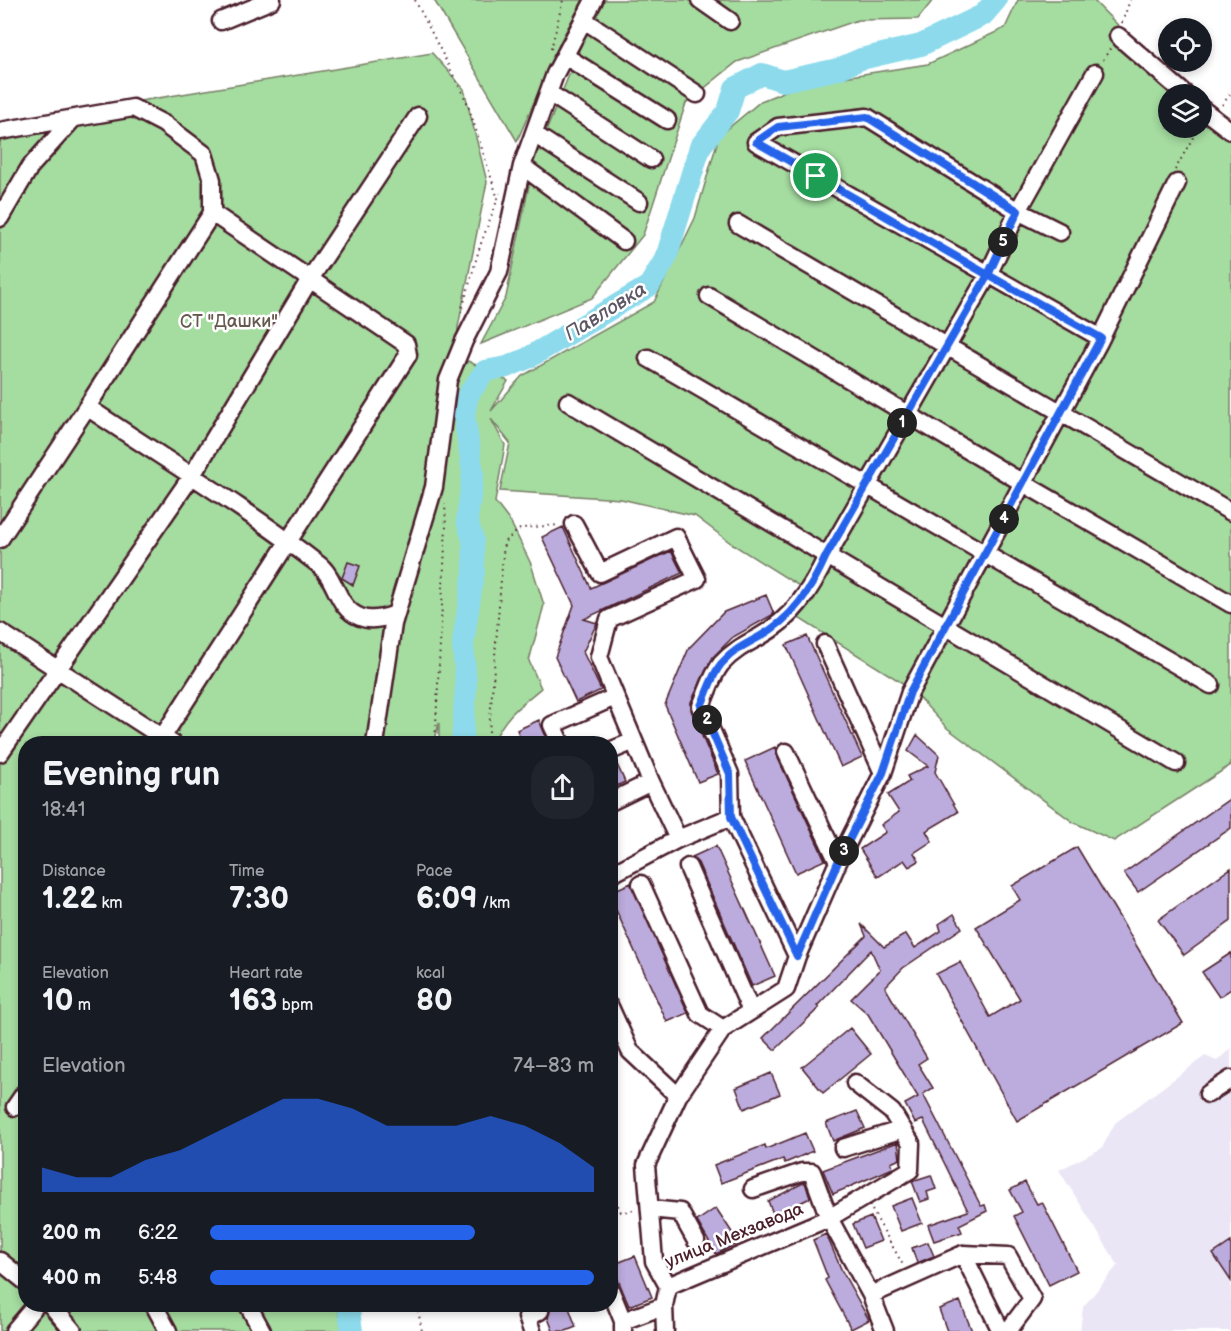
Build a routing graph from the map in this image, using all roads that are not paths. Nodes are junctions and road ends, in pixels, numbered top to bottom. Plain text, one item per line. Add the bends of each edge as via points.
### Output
1 (272, 0) edge
2 (594, 0) edge
3 (700, 0) edge
4 (584, 20) junction
5 (221, 21) dead end
6 (730, 21) dead end
7 (1118, 36) dead end
8 (565, 56) junction
9 (1095, 73) dead end
10 (1173, 84) edge
11 (549, 93) junction
12 (697, 94) dead end
13 (418, 116) dead end
14 (1212, 117) edge
15 (73, 118) junction
16 (667, 120) dead end
17 (0, 131) edge
18 (1231, 131) edge
19 (534, 134) junction
20 (651, 159) dead end
21 (522, 166) junction
22 (1177, 183) road end
23 (639, 202) dead end
24 (1018, 211) junction
25 (212, 213) junction
26 (0, 218) edge
27 (738, 224) dead end
28 (1060, 232) dead end
29 (624, 241) dead end
30 (988, 275) junction
31 (310, 279) junction
32 (709, 296) dead end
33 (1101, 338) junction
34 (946, 346) junction
35 (648, 358) dead end
36 (568, 402) dead end
37 (87, 407) junction
38 (1060, 413) junction
39 (907, 415) junction
40 (191, 477) junction
41 (1023, 483) junction
42 (867, 485) junction
43 (1231, 512) edge
44 (574, 524) road end
45 (0, 539) edge
46 (289, 541) junction
47 (984, 555) junction
48 (826, 556) junction
49 (1231, 604) edge
50 (396, 614) junction
51 (946, 626) junction
52 (0, 632) edge
53 (825, 644) dead end
54 (58, 670) junction
55 (1211, 685) dead end
56 (615, 697) junction
57 (155, 736) edge
58 (168, 736) edge
59 (376, 736) edge
60 (557, 736) edge
61 (634, 741) junction
62 (618, 748) edge
63 (786, 752) dead end
64 (0, 753) edge
65 (1176, 763) dead end
66 (883, 773) junction
67 (651, 782) junction
68 (618, 798) edge
69 (731, 818) junction
70 (678, 839) junction
71 (838, 862) junction
72 (688, 867) dead end
73 (618, 871) edge
74 (642, 884) dead end
75 (797, 956) junction
76 (751, 1011) junction
77 (618, 1025) edge
78 (723, 1029) junction
79 (1231, 1079) edge
80 (855, 1083) dead end
81 (1208, 1094) dead end
82 (678, 1096) junction
83 (18, 1103) edge
84 (15, 1107) dead end
85 (903, 1130) junction
86 (843, 1148) dead end
87 (753, 1189) dead end
88 (650, 1209) junction
89 (829, 1218) junction
90 (696, 1241) dead end
91 (963, 1254) junction
92 (0, 1261) edge
93 (18, 1276) edge
94 (668, 1286) junction
95 (871, 1295) junction
96 (664, 1306) junction
97 (30, 1312) edge
98 (57, 1312) edge
99 (158, 1312) edge
100 (252, 1312) edge
101 (538, 1312) edge
102 (618, 1312) edge
103 (623, 1326) edge
104 (14, 1331) edge
105 (73, 1331) edge
106 (168, 1331) edge
107 (262, 1331) edge
108 (532, 1331) edge
109 (664, 1331) edge
110 (885, 1331) edge
111 (1001, 1331) edge
112 (1008, 1331) edge

1 - 5 street
2 - 4 street
3 - 6 street
4 - 8 street
4 - 12 street
7 - 10 street
8 - 11 street
8 - 16 street
9 - 24 street
11 - 19 street
11 - 20 street
13 - 31 street
14 - 18 street
15 - 17 street
15 - 25 street via 133,108 187,139 204,154 212,180
15 - 26 street via 30,167
19 - 21 street
19 - 23 street
21 - 29 street
21 - 50 street via 499,272 448,380 434,487
22 - 33 street, улица Мехзавода
24 - 28 street
24 - 30 street
24 - 30 street via 867,117 778,127 756,142
25 - 31 street
25 - 37 street
27 - 34 street
30 - 33 street
30 - 34 street
31 - 40 street
31 - 46 street via 406,344 408,355
32 - 39 street
33 - 38 street, улица Мехзавода
34 - 38 street
34 - 39 street
35 - 42 street
36 - 48 street
37 - 40 street
37 - 45 street
38 - 41 street, улица Мехзавода
38 - 43 street
39 - 41 street
39 - 42 street
40 - 46 street
40 - 54 street
41 - 47 street, улица Мехзавода
41 - 49 street
42 - 47 street
42 - 48 street
44 - 56 street via 600,573 676,537 697,579 609,619 599,657
46 - 50 street via 323,567 350,611 373,619
46 - 58 street
47 - 51 street, улица Мехзавода
47 - 55 street
48 - 51 street
48 - 69 street via 810,592 783,619 760,637 741,645 719,666 701,706 730,774
50 - 59 street
51 - 65 street
51 - 66 street, улица Мехзавода via 910,692
52 - 54 street
53 - 66 street
54 - 57 street
54 - 64 street
56 - 60 street via 552,725
56 - 61 street
61 - 62 street
61 - 67 street
63 - 71 street
66 - 71 street, улица Мехзавода
67 - 68 street
67 - 70 street
69 - 70 street
69 - 75 street
70 - 73 street
71 - 75 street, улица Мехзавода
72 - 76 street
74 - 78 street via 700,1014
75 - 76 street, улица Мехзавода via 786,989
76 - 78 street, улица Мехзавода
77 - 82 street via 630,1051
78 - 82 street, улица Мехзавода
79 - 81 street
80 - 85 street via 892,1112
82 - 88 street, улица Мехзавода via 646,1166
83 - 84 street
85 - 86 street
85 - 89 street via 911,1143 910,1170
87 - 89 street via 812,1172
88 - 90 street via 680,1212
88 - 94 street, улица Мехзавода via 654,1261
89 - 94 street, улица Мехзавода
89 - 95 street, улица Мехзавода
91 - 95 street
91 - 111 street
91 - 112 street via 1008,1256 1032,1299
92 - 93 street
94 - 96 street
95 - 110 street, улица Мехзавода
96 - 103 street
96 - 109 street
97 - 104 street
98 - 105 street
99 - 106 street
100 - 107 street
101 - 108 street via 527,1317
102 - 103 street

